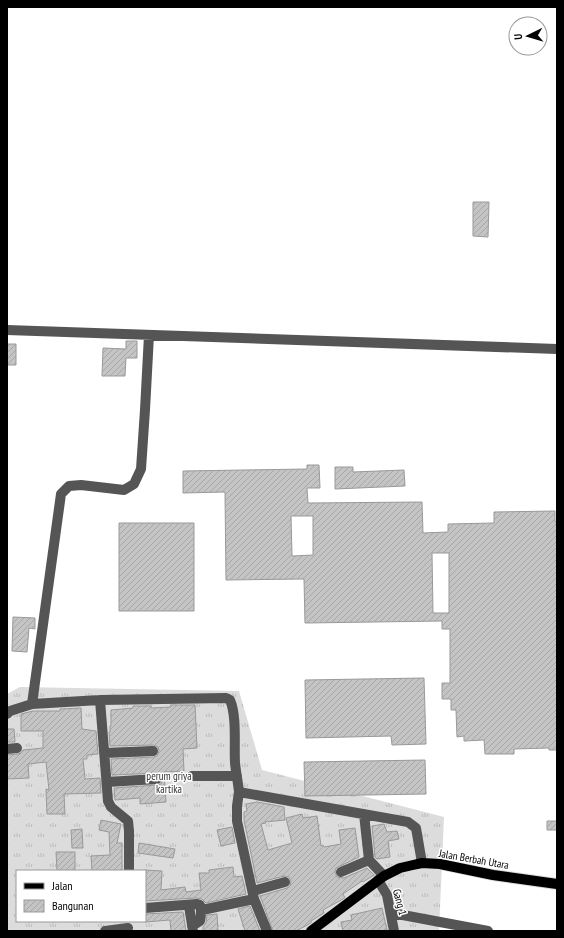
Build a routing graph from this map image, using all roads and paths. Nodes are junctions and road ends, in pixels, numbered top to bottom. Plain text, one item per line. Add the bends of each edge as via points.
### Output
1 (7, 330) edge
2 (149, 336) junction
3 (557, 349) edge
4 (100, 700) junction
5 (32, 704) junction
6 (7, 714) edge
7 (153, 751) dead end
8 (105, 753) junction
9 (192, 776) dead end
10 (237, 776) junction
11 (157, 778) dead end
12 (107, 782) junction
13 (239, 792) junction
14 (364, 814) junction
15 (369, 860) junction
16 (422, 863) junction
17 (129, 870) edge
18 (341, 872) dead end
19 (381, 878) junction
20 (285, 882) dead end
21 (557, 884) edge
22 (253, 895) junction
23 (189, 906) junction
24 (146, 908) edge
25 (202, 910) junction
26 (392, 914) junction
27 (128, 927) edge
28 (192, 928) edge
29 (104, 931) edge
30 (267, 931) edge
31 (311, 931) edge
32 (394, 931) edge
33 (488, 931) edge

1 - 2 street
2 - 3 street
2 - 5 street via 140,469 134,484 124,490 69,486 61,494
4 - 5 street
4 - 8 street
4 - 10 street via 230,700
5 - 6 street
7 - 8 street
8 - 12 street
9 - 10 street
10 - 13 street
11 - 12 street
12 - 17 street via 108,801 111,807 125,817 129,824
13 - 14 street
13 - 22 street via 237,821
14 - 15 street
14 - 16 street via 412,824 416,828
15 - 18 street
15 - 19 street, Gang 1
16 - 19 main road, Jalan Berbah Utara via 400,868
16 - 21 main road, Jalan Berbah Utara
19 - 26 street, Gang 1
19 - 31 main road, Jalan Berbah Utara
20 - 22 street
22 - 25 street
22 - 30 street
23 - 24 street
23 - 25 street via 197,904
23 - 28 street
25 - 28 street via 200,921
26 - 32 street, Gang 1
26 - 33 street
27 - 29 street

